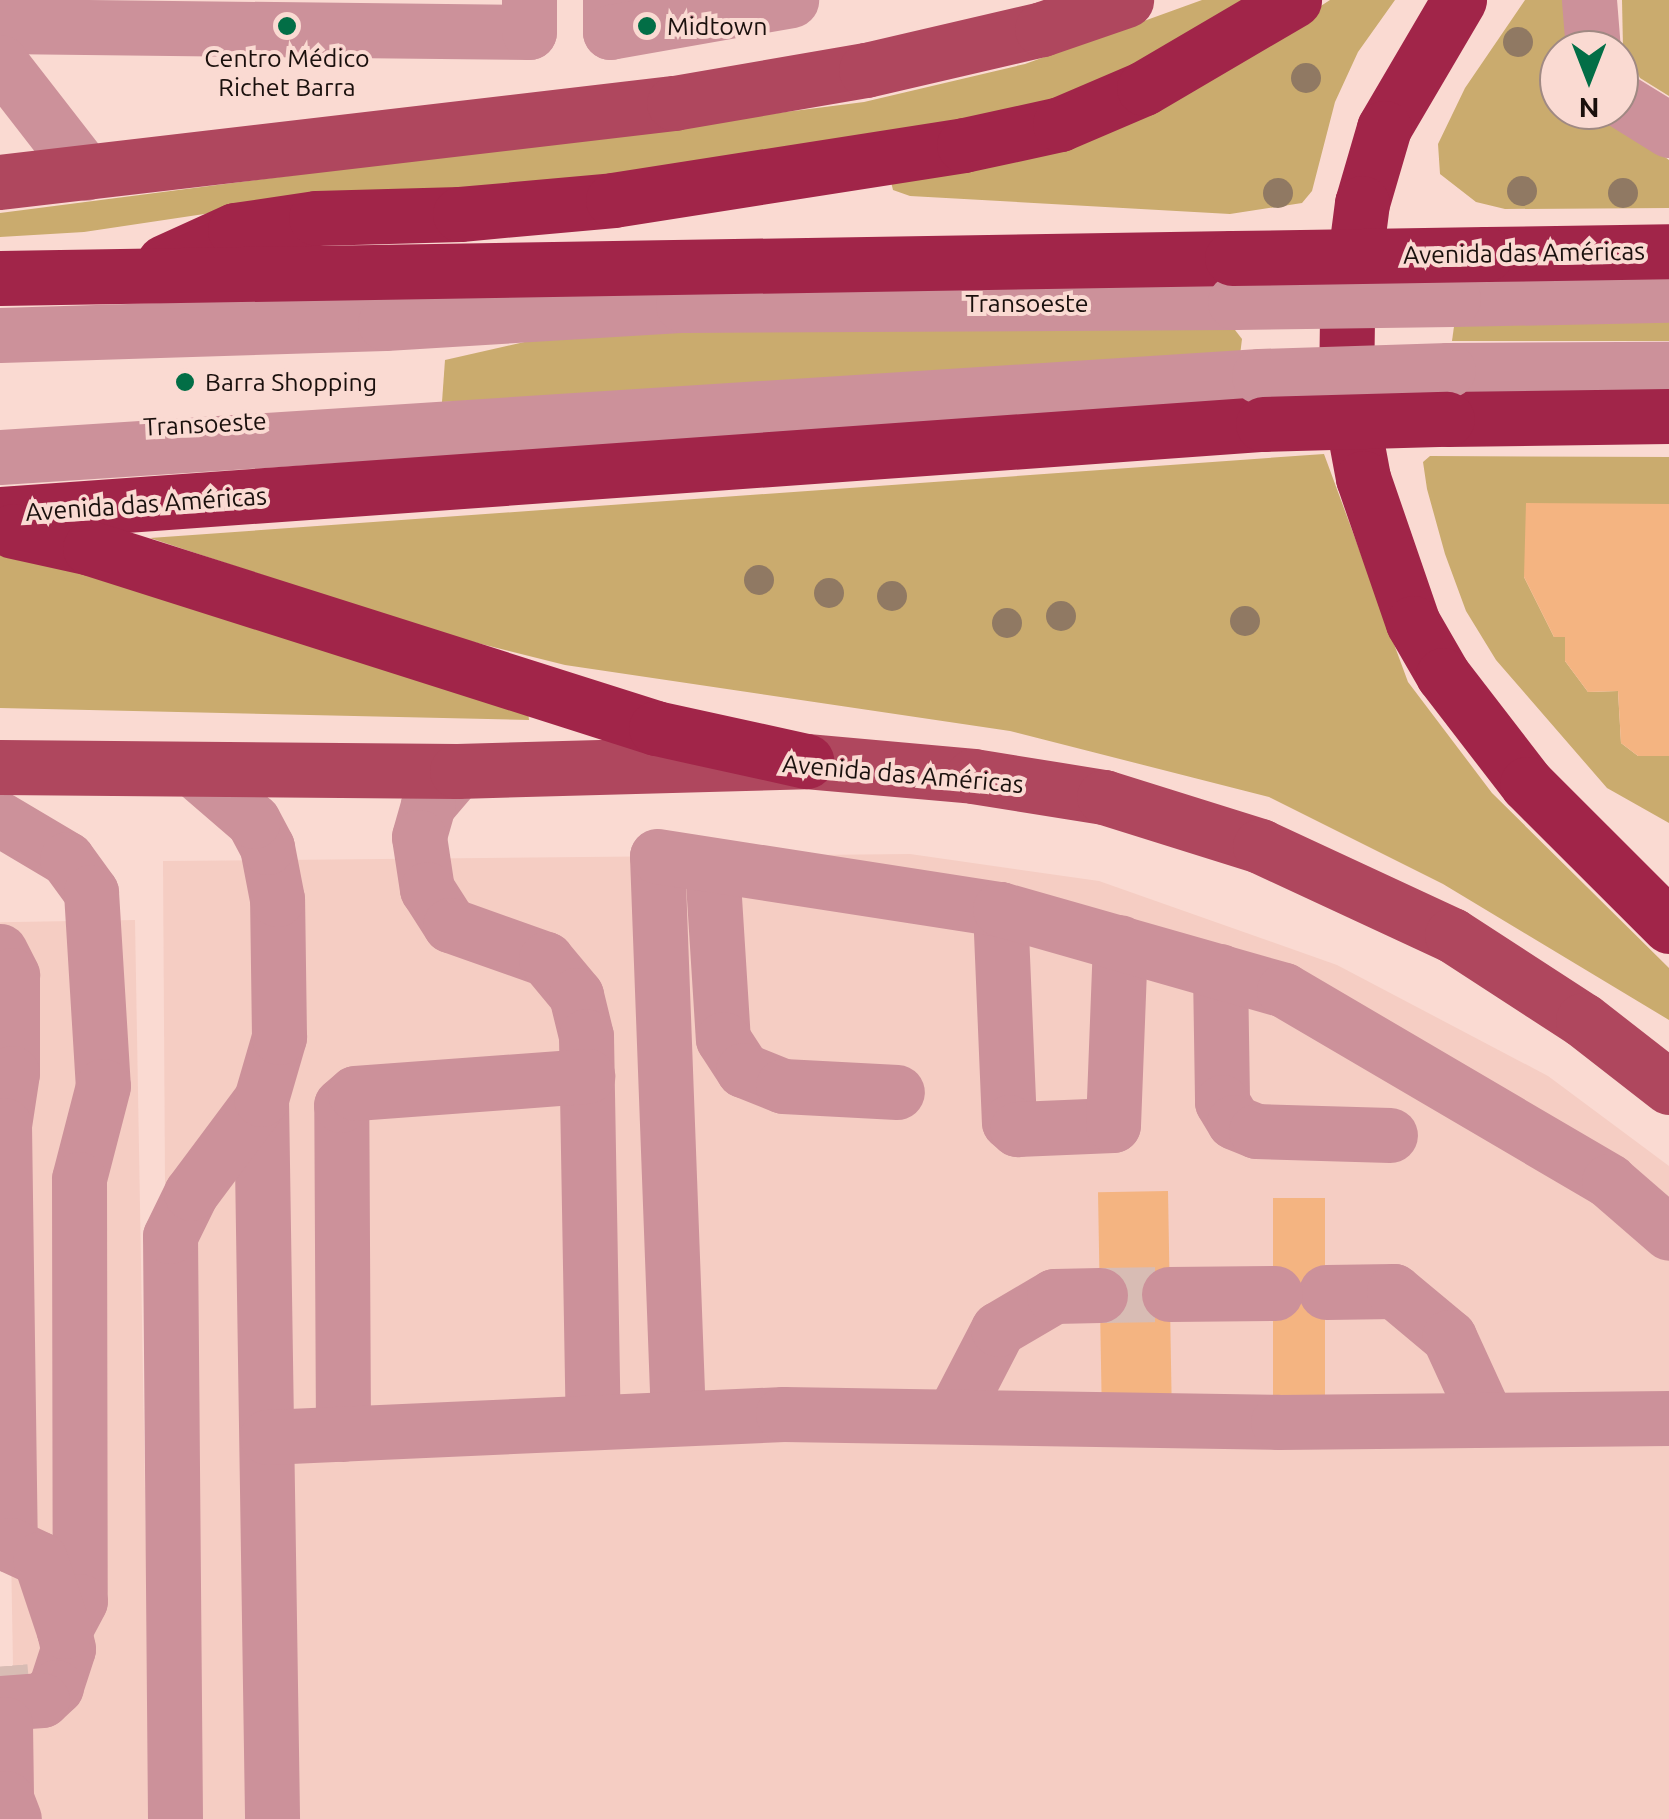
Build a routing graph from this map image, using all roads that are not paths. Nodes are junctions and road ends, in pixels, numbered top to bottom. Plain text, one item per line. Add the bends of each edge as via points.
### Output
1 (529, 0) edge
2 (610, 0) edge
3 (790, 0) edge
4 (1126, 0) edge
5 (1294, 0) edge
6 (1459, 0) edge
7 (1589, 0) edge
8 (1043, 14) edge
9 (1591, 30) edge
10 (1, 44) edge
11 (1639, 111) edge
12 (1669, 130) edge
13 (86, 173) junction
14 (0, 182) edge
15 (1669, 252) edge
16 (150, 272) junction
17 (0, 278) edge
18 (1233, 280) junction
19 (1669, 295) edge
20 (385, 323) junction
21 (0, 335) edge
22 (0, 355) edge
23 (1669, 369) edge
24 (1448, 395) junction
25 (1261, 400) junction
26 (1669, 416) edge
27 (407, 430) junction
28 (0, 435) edge
29 (0, 457) edge
30 (0, 514) edge
31 (0, 528) edge
32 (806, 761) junction
33 (0, 766) edge
34 (195, 770) junction
35 (457, 771) junction
36 (0, 820) edge
37 (712, 866) junction
38 (1000, 909) junction
39 (1669, 926) edge
40 (1120, 942) junction
41 (0, 951) edge
42 (1220, 972) junction
43 (587, 1076) junction
44 (1669, 1087) edge
45 (897, 1092) dead end
46 (261, 1100) junction
47 (1390, 1136) dead end
48 (1669, 1233) edge
49 (1169, 1294) tunnel mouth
50 (1100, 1295) tunnel mouth
51 (954, 1414) junction
52 (678, 1418) junction
53 (1486, 1418) junction
54 (1669, 1418) edge
55 (593, 1421) junction
56 (343, 1434) junction
57 (267, 1438) junction
58 (66, 1640) junction
59 (0, 1665) edge
60 (2, 1714) edge
61 (14, 1819) edge
62 (175, 1819) edge
63 (272, 1819) edge

1 - 10 lane via 528,32
2 - 3 lane via 610,32
4 - 8 main road
5 - 16 highway via 1144,88 1060,124 613,200 316,218 236,230 188,246
6 - 39 highway via 1384,128 1362,203 1346,387 1363,478 1414,624 1442,675 1527,784
7 - 9 lane
8 - 13 main road via 866,70 674,103
10 - 13 lane
11 - 12 lane
13 - 14 main road
15 - 18 highway, Avenida das Américas, bridge via 1486,254
16 - 17 highway, Avenida das Américas
16 - 18 highway, Avenida das Américas
18 - 19 lane, Transoeste, bridge via 1453,299
18 - 20 lane, Transoeste
20 - 21 lane, Transoeste
20 - 22 lane, Transoeste via 360,338 331,341
23 - 24 lane
24 - 25 highway, Avenida das Américas, bridge
24 - 26 highway, Avenida das Américas
25 - 27 lane, Transoeste
25 - 30 highway, Avenida das Américas
27 - 28 lane, Transoeste via 366,416
27 - 29 lane, Transoeste
31 - 32 highway via 90,548 656,728
32 - 35 main road, Avenida das Américas
32 - 44 main road, Avenida das Américas via 973,776 1104,797 1260,846 1452,936 1583,1020
33 - 34 main road, Avenida das Américas
34 - 35 main road, Avenida das Américas
34 - 46 lane via 253,821 273,869 279,1037
35 - 43 lane via 428,805 419,837 427,888 450,926 546,959 576,995
36 - 58 lane via 79,872 91,892 98,932 103,1086 78,1179 82,1585
37 - 38 lane
37 - 45 lane via 723,1039 743,1070 782,1086
37 - 52 lane via 657,856
38 - 40 lane
38 - 40 lane via 1009,1122 1017,1129 1113,1125
40 - 42 lane
41 - 58 lane via 12,975 12,1072 4,1125 10,1545 40,1558
42 - 47 lane via 1222,1102 1234,1122 1256,1131
42 - 48 lane via 1284,990 1608,1182
43 - 55 lane
43 - 56 lane via 355,1093 341,1105
46 - 57 lane
46 - 62 lane via 191,1193 170,1236
49 - 53 lane via 1394,1291 1449,1337
50 - 51 lane via 1054,1296 998,1328
51 - 52 lane
51 - 53 lane via 1278,1422
52 - 55 lane
53 - 54 lane
55 - 56 lane
56 - 57 lane
57 - 63 lane
58 - 59 lane via 59,1660
58 - 60 lane via 56,1687 42,1700
60 - 61 lane via 6,1798

